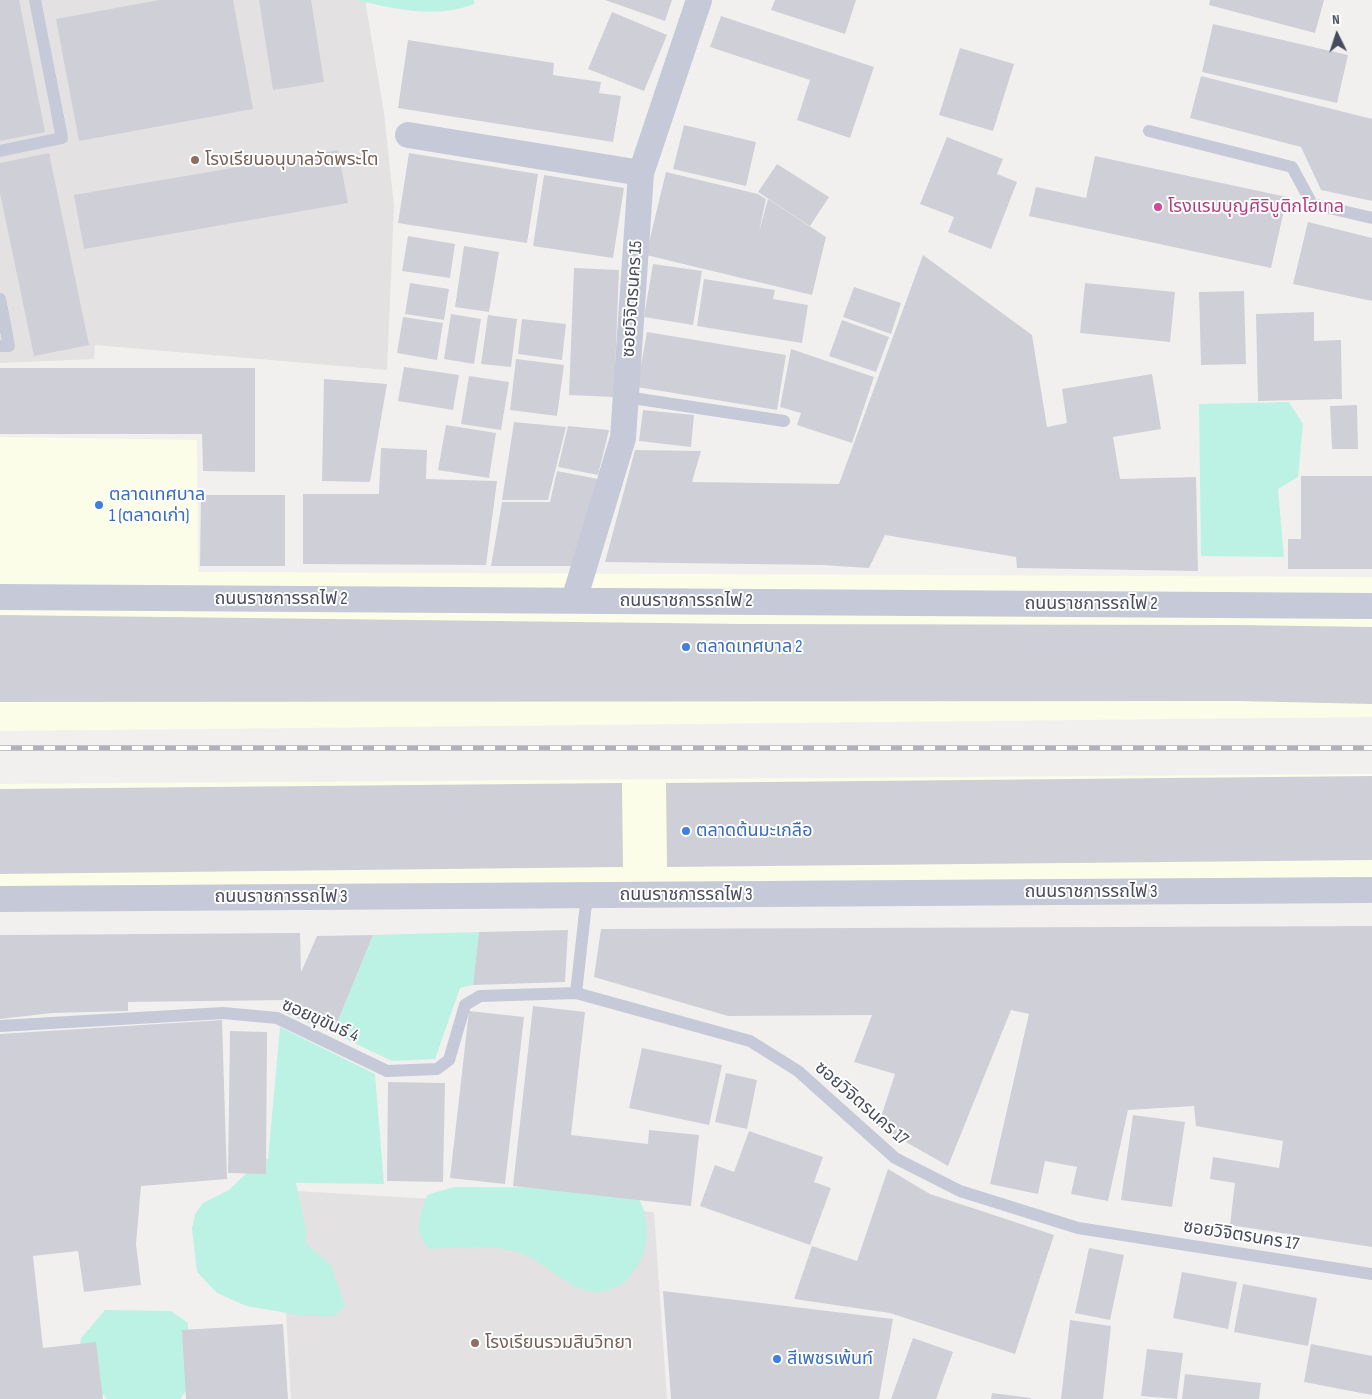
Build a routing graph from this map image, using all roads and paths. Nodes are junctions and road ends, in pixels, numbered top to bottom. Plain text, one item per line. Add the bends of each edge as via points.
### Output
1 (35, 0) edge
2 (699, 0) edge
3 (1148, 131) dead end
4 (408, 135) dead end
5 (0, 151) edge
6 (641, 173) junction
7 (1372, 218) edge
8 (0, 299) edge
9 (0, 346) edge
10 (626, 397) junction
11 (784, 420) dead end
12 (0, 597) edge
13 (574, 600) junction
14 (1372, 606) edge
15 (1372, 890) edge
16 (587, 895) junction
17 (0, 899) edge
18 (576, 993) junction
19 (0, 1026) edge
20 (1372, 1274) edge

1 - 5 lane via 62,138
2 - 6 street, ซอยวิจิตรนคร 15
3 - 7 lane via 1292,167 1312,204
4 - 6 street
6 - 10 street, ซอยวิจิตรนคร 15
8 - 9 lane via 9,346
10 - 11 lane
10 - 13 street, ซอยวิจิตรนคร 15 via 623,438
12 - 13 street, ถนนราชการรถไฟ 2
13 - 14 street, ถนนราชการรถไฟ 2
15 - 16 street, ถนนราชการรถไฟ 3
16 - 17 street, ถนนราชการรถไฟ 3
16 - 18 lane
18 - 19 lane, ซอยขุขันธ์ 4 via 480,996 465,1005 448,1060 437,1069 388,1071 277,1018 223,1013
18 - 20 lane, ซอยวิจิตรนคร 17 via 750,1041 798,1071 895,1158 960,1191 1078,1228

